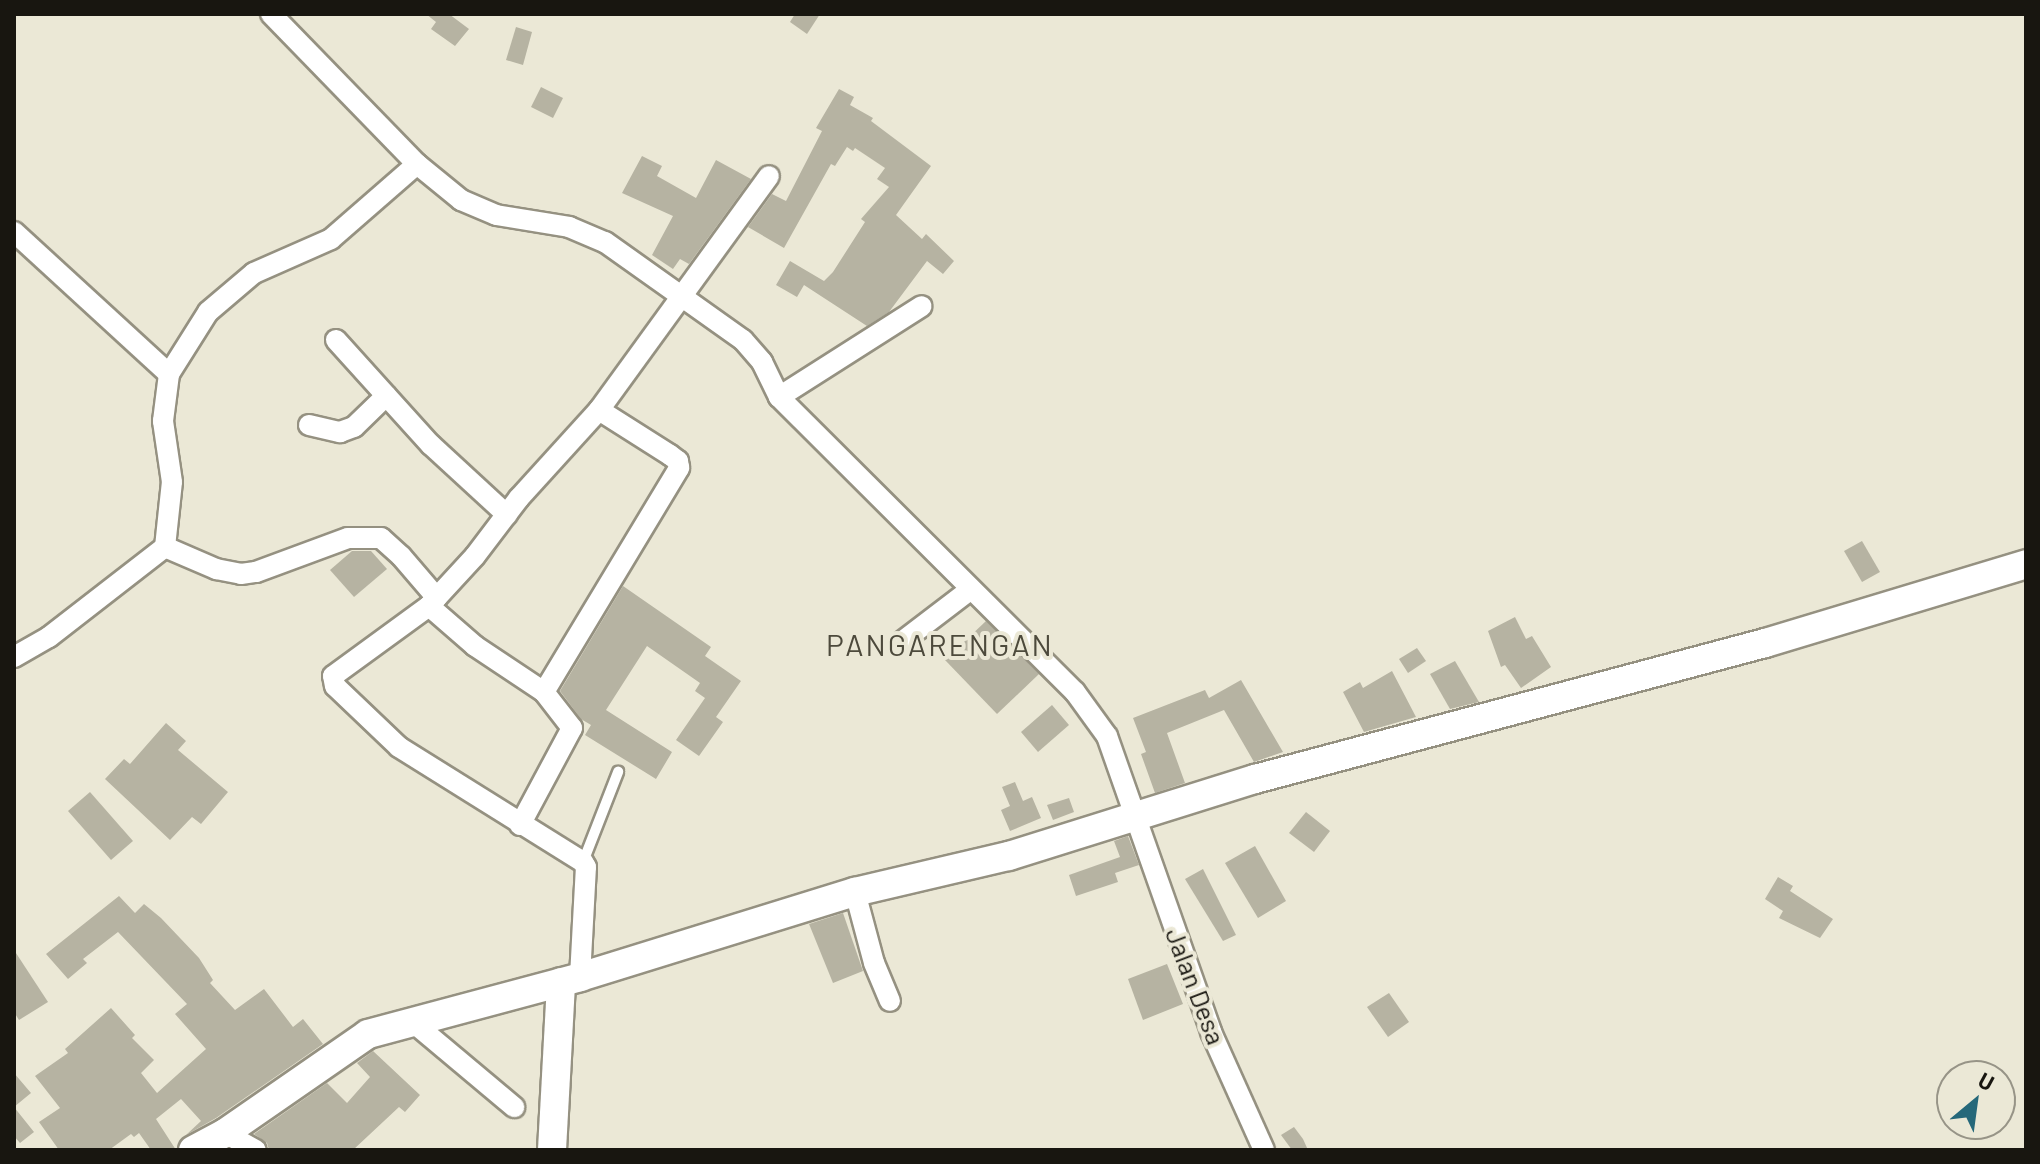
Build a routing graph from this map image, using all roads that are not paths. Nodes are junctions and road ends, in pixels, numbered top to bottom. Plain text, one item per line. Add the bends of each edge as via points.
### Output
1 (271, 14) edge
2 (417, 164) junction
3 (769, 176) dead end
4 (18, 242) edge
5 (683, 297) junction
6 (922, 306) dead end
7 (336, 340) dead end
8 (169, 374) junction
9 (386, 396) junction
10 (779, 397) junction
11 (599, 410) junction
12 (309, 425) dead end
13 (507, 515) junction
14 (165, 547) junction
15 (2026, 564) edge
16 (970, 590) junction
17 (433, 602) junction
18 (899, 644) dead end
19 (14, 657) edge
20 (544, 692) junction
21 (618, 772) dead end
22 (1138, 817) junction
23 (520, 825) junction
24 (583, 862) junction
25 (855, 892) junction
26 (570, 980) junction
27 (890, 1001) dead end
28 (414, 1023) junction
29 (514, 1107) dead end
30 (225, 1133) junction
31 (193, 1150) edge
32 (256, 1150) edge
33 (552, 1150) edge
34 (1264, 1150) edge

1 - 2 street, Jalan Desa
2 - 5 street, Jalan Desa via 461,200 496,215 569,227 605,242
2 - 8 street via 331,239 254,273 230,291 208,312
3 - 5 street
4 - 8 street
5 - 10 street, Jalan Desa via 743,340 762,362
5 - 11 street
6 - 10 street
7 - 9 street
8 - 14 street via 163,421 172,482
9 - 12 street via 354,427 340,432
9 - 13 street
10 - 16 street, Jalan Desa
11 - 13 street
11 - 20 street via 670,455 679,468
13 - 17 street
14 - 17 street via 241,574 348,538 381,538 401,556
14 - 19 street via 49,637
15 - 22 street via 1765,643 1255,779
16 - 18 street
16 - 22 street, Jalan Desa via 1083,703 1107,736
17 - 20 street via 475,646
17 - 23 street via 335,673 335,686 399,747
20 - 23 street via 572,728
21 - 24 lane
22 - 25 street via 1009,856
22 - 34 street, Jalan Desa via 1211,1032
23 - 24 street
24 - 26 street
25 - 26 street
25 - 27 street
26 - 28 street
26 - 33 street
28 - 29 street
28 - 30 street via 368,1034
30 - 31 street
30 - 32 street

